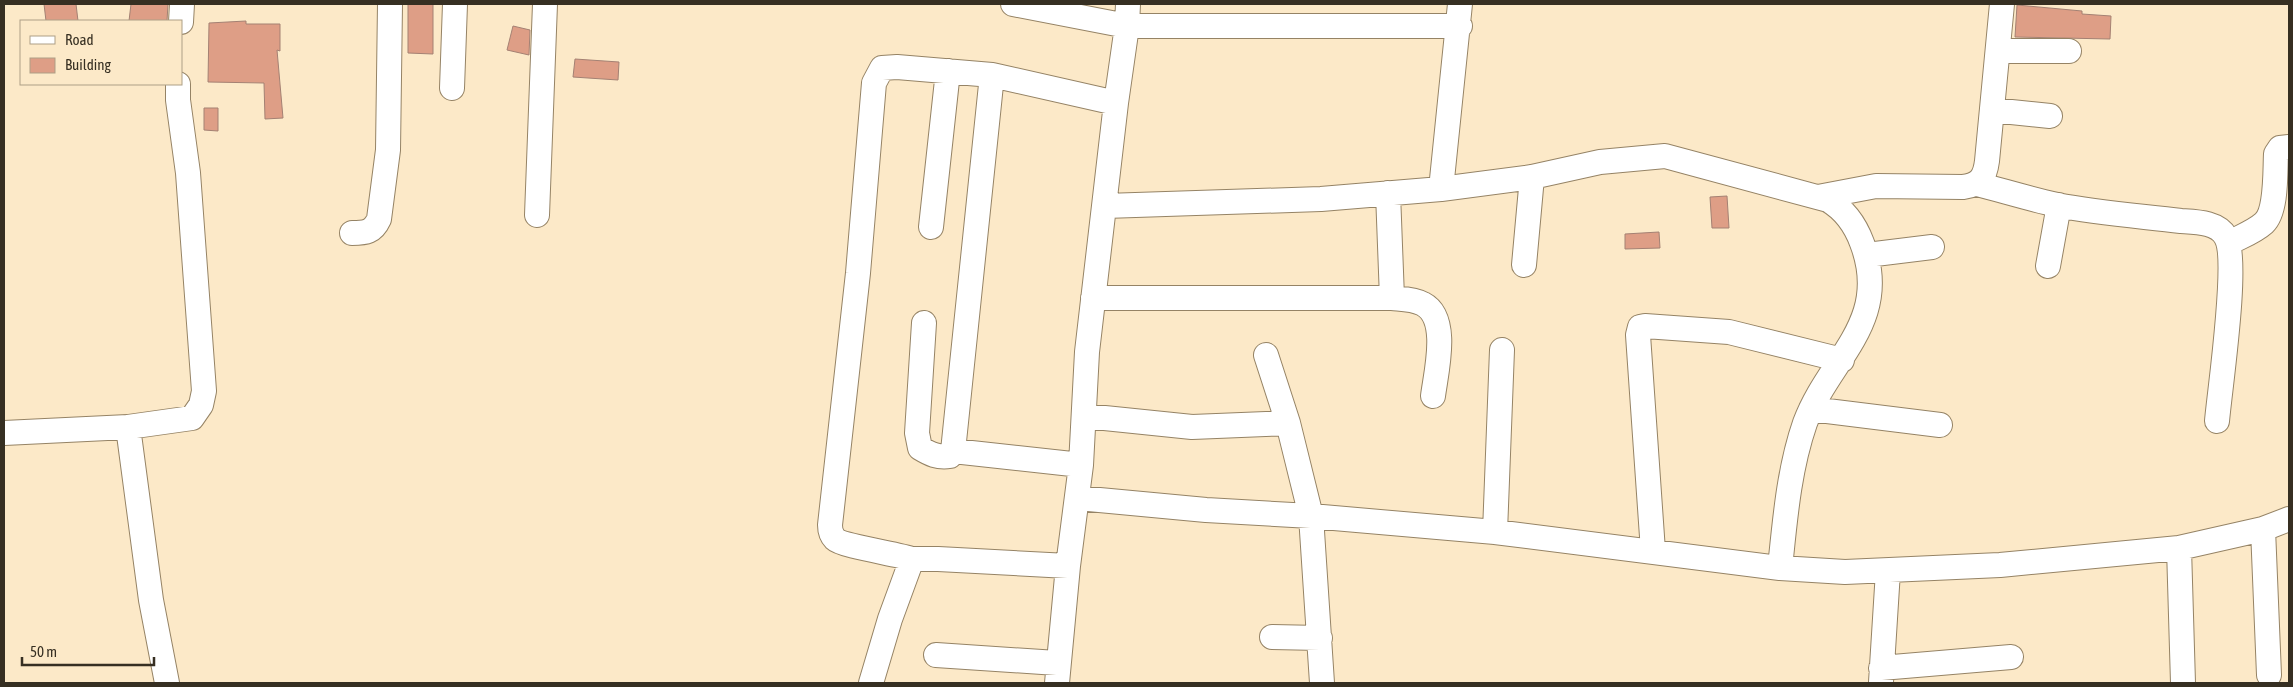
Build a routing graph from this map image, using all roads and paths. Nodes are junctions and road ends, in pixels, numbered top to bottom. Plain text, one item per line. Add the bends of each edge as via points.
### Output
1 (182, 4) edge
2 (390, 4) edge
3 (455, 4) edge
4 (545, 4) edge
5 (1013, 4) edge
6 (2002, 4) edge
7 (1128, 15) edge
8 (1460, 15) edge
9 (181, 20) edge
10 (1998, 50) junction
11 (2069, 51) dead end
12 (948, 71) junction
13 (992, 75) junction
14 (178, 85) edge
15 (452, 88) dead end
16 (1116, 103) junction
17 (1992, 110) junction
18 (2050, 116) dead end
19 (2289, 147) edge
20 (1532, 177) junction
21 (1977, 184) junction
22 (1441, 189) junction
23 (1388, 194) junction
24 (1818, 197) junction
25 (2059, 205) junction
26 (1105, 206) junction
27 (537, 215) dead end
28 (931, 227) dead end
29 (352, 233) dead end
30 (2229, 243) junction
31 (1932, 247) dead end
32 (1867, 255) junction
33 (1524, 265) dead end
34 (2048, 266) dead end
35 (1093, 298) junction
36 (1392, 298) junction
37 (924, 323) dead end
38 (1502, 350) dead end
39 (1266, 356) dead end
40 (1842, 360) junction
41 (1433, 396) dead end
42 (1811, 409) junction
43 (1085, 416) junction
44 (2216, 420) dead end
45 (1288, 423) junction
46 (1940, 425) dead end
47 (128, 427) junction
48 (4, 433) edge
49 (953, 452) junction
50 (1081, 464) junction
51 (1078, 498) junction
52 (1311, 516) junction
53 (2289, 519) edge
54 (2263, 529) junction
55 (1495, 532) junction
56 (2179, 548) junction
57 (1653, 550) junction
58 (912, 560) junction
59 (1068, 566) junction
60 (1780, 568) junction
61 (1888, 572) junction
62 (1272, 637) dead end
63 (1320, 638) junction
64 (936, 655) dead end
65 (2011, 657) dead end
66 (1057, 673) edge
67 (2269, 675) dead end
68 (1881, 676) edge
69 (167, 683) edge
70 (871, 683) edge
71 (1322, 683) edge
72 (2183, 683) edge

1 - 9 street
2 - 29 street via 388,150 379,219 375,228 367,233
3 - 15 street
4 - 27 street
5 - 7 street
6 - 10 street
7 - 8 street
7 - 16 street
8 - 22 street
10 - 11 street
10 - 17 street
12 - 13 street
12 - 28 street
12 - 58 street via 882,68 874,82 858,273 830,525 839,542
13 - 16 street
13 - 49 street
14 - 47 street via 188,173 204,391 201,405 192,418
16 - 26 street
17 - 18 street
17 - 21 street via 1986,168
19 - 30 street via 2280,148 2276,154 2268,218 2255,230
20 - 22 street
20 - 24 street via 1600,162 1665,156
20 - 33 street
21 - 24 street via 1963,187 1876,186
21 - 25 street
22 - 23 street
23 - 26 street
23 - 36 street
24 - 32 street via 1839,206 1851,219
25 - 30 street via 2209,225 2221,230
25 - 34 street
26 - 35 street
30 - 44 street via 2231,280
31 - 32 street
32 - 40 street via 1869,292 1864,321
35 - 36 street
35 - 43 street
36 - 41 street via 1425,304 1437,321 1439,353
37 - 49 street via 917,433 920,448 942,457
38 - 55 street
39 - 45 street
40 - 42 street
40 - 57 street via 1729,332 1640,327
42 - 46 street
42 - 60 street via 1792,472
43 - 45 street via 1192,427
43 - 50 street
45 - 52 street
47 - 48 street
47 - 69 street via 151,600
49 - 50 street
50 - 51 street
51 - 52 street
51 - 59 street
52 - 55 street
52 - 63 street
53 - 54 street
54 - 56 street
54 - 67 street
55 - 57 street
56 - 61 street
56 - 72 street
57 - 60 street
58 - 59 street
58 - 70 street
59 - 66 street
60 - 61 street
61 - 68 street
62 - 63 street
63 - 71 street
64 - 66 street
65 - 68 street

